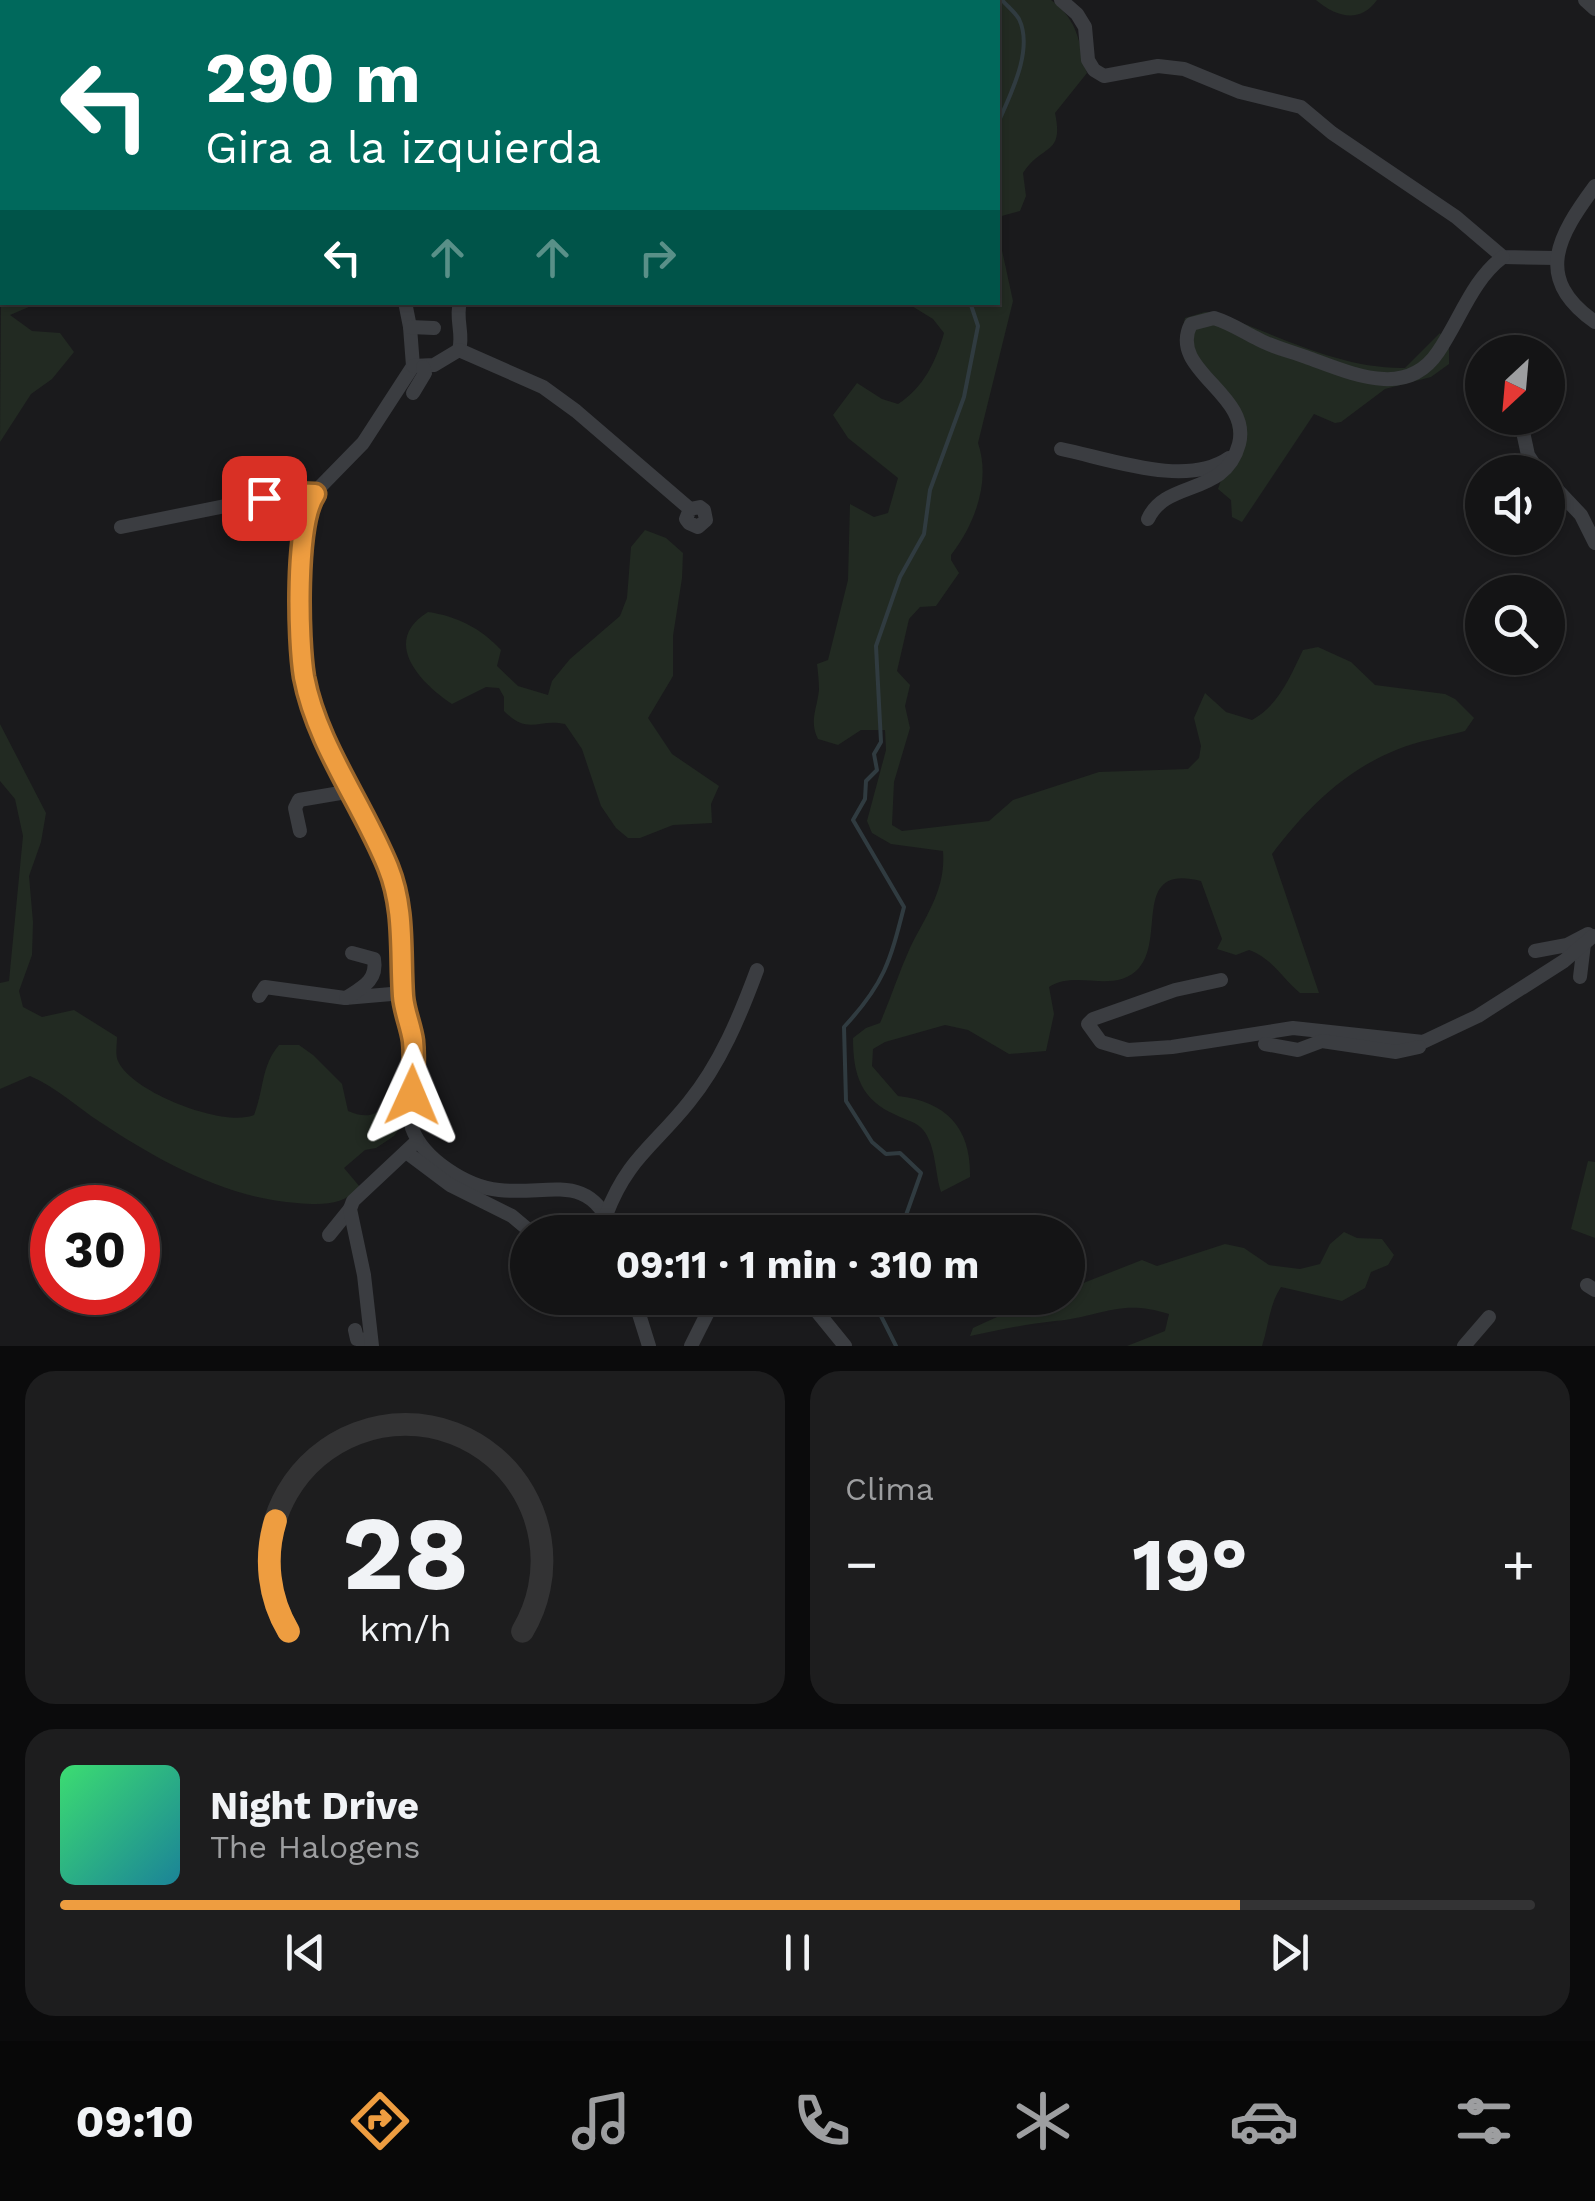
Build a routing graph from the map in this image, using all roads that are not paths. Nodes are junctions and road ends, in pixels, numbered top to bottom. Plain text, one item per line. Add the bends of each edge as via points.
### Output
1 (1061, 0) edge
2 (1585, 0) edge
3 (1595, 9) edge
4 (1595, 186) edge
5 (1503, 257) junction
6 (1556, 258) junction
7 (406, 305) edge
8 (459, 305) edge
9 (1595, 322) edge
10 (410, 327) junction
11 (434, 328) dead end
12 (459, 350) junction
13 (418, 366) junction
14 (412, 392) dead end
15 (1061, 449) dead end
16 (1234, 455) junction
17 (315, 494) junction
18 (1565, 498) edge
19 (690, 509) dead end
20 (1148, 518) dead end
21 (121, 527) dead end
22 (1595, 544) edge
23 (352, 791) junction
24 (300, 831) dead end
25 (1592, 936) edge
26 (1535, 951) dead end
27 (352, 953) dead end
28 (757, 970) dead end
29 (1580, 977) dead end
30 (1221, 980) dead end
31 (402, 993) junction
32 (259, 996) dead end
33 (345, 998) junction
34 (1437, 1038) junction
35 (1265, 1044) dead end
36 (412, 1147) junction
37 (350, 1209) junction
38 (510, 1215) edge
39 (606, 1215) joint
40 (329, 1235) dead end
41 (639, 1315) edge
42 (706, 1315) edge
43 (820, 1315) edge
44 (1489, 1317) dead end
45 (354, 1330) dead end
46 (372, 1343) edge
47 (649, 1346) edge
48 (691, 1346) edge
49 (845, 1346) edge
50 (1464, 1346) edge

1 - 5 street via 1085,28 1088,60 1104,76 1158,66 1184,69 1301,107
2 - 3 street
4 - 6 street via 1567,224
5 - 6 street
5 - 16 street via 1482,276 1428,366 1405,378 1350,373 1214,318 1191,324 1186,352 1240,426
6 - 9 street via 1564,291
7 - 10 street
8 - 12 street
10 - 11 street
10 - 13 street
12 - 13 street
12 - 19 street via 543,387
13 - 14 street via 425,374
13 - 17 street via 363,444
15 - 16 street via 1178,472 1209,468
16 - 20 street via 1221,475 1162,499
17 - 21 street via 290,493
17 - 23 street via 302,538 302,666 325,739
18 - 22 street
23 - 24 street via 299,800
23 - 31 street via 396,890
25 - 26 street
25 - 29 street
25 - 34 street
27 - 33 street via 374,959 376,967 371,980
28 - 39 street via 706,1080 626,1172
30 - 34 street via 1160,994 1088,1024 1101,1042 1128,1050 1293,1028 1410,1043
31 - 33 street
31 - 36 street via 413,1040
32 - 33 street via 265,987 276,987
34 - 35 street via 1396,1052 1322,1041 1298,1050
36 - 37 street
36 - 38 street via 450,1185
36 - 39 street via 496,1190 568,1189
37 - 40 street
37 - 46 street
41 - 47 street
42 - 48 street
43 - 49 street
44 - 50 street
45 - 46 street via 356,1339

